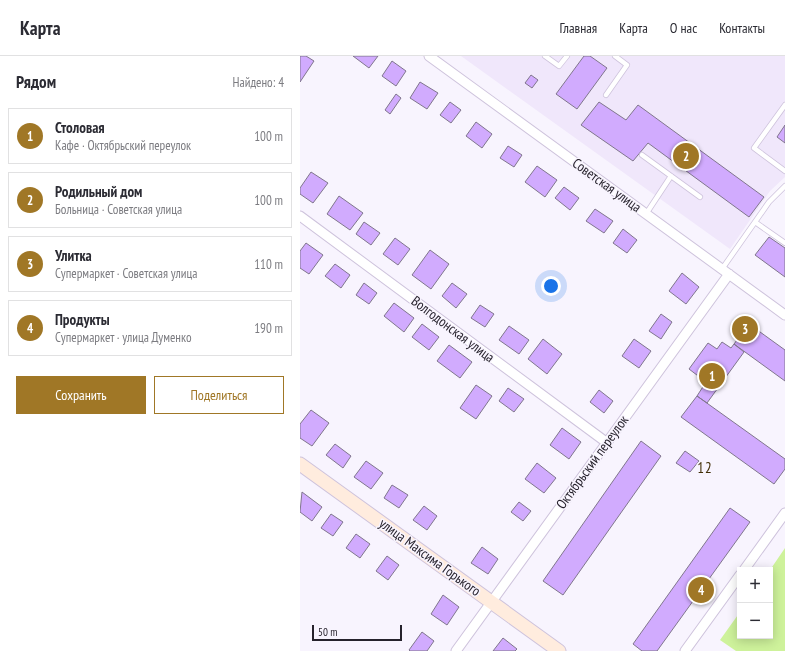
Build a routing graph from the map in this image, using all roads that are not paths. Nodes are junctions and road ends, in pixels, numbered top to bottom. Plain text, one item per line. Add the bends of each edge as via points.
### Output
1 (429, 56) edge
2 (545, 56) edge
3 (567, 56) edge
4 (615, 56) edge
5 (606, 95) dead end
6 (785, 105) edge
7 (642, 155) dead end
8 (785, 171) edge
9 (671, 176) junction
10 (785, 186) edge
11 (700, 197) dead end
12 (646, 214) junction
13 (300, 216) edge
14 (755, 222) junction
15 (785, 243) edge
16 (725, 272) junction
17 (785, 315) edge
18 (606, 442) junction
19 (300, 464) edge
20 (785, 513) edge
21 (746, 567) edge
22 (737, 579) edge
23 (492, 602) junction
24 (456, 651) edge
25 (559, 651) edge
26 (685, 651) edge

1 - 12 street, Советская улица
2 - 3 lane via 559,66
4 - 5 lane via 627,65
6 - 8 lane via 754,148
7 - 9 lane
9 - 11 lane
9 - 12 lane
10 - 14 lane via 769,202
12 - 16 street, Советская улица
13 - 18 street, Волгодонская улица
14 - 15 lane
14 - 16 lane
16 - 17 street, Советская улица
16 - 18 street, Октябрьский переулок
18 - 23 street, Октябрьский переулок
19 - 23 street, улица Максима Горького
20 - 21 street
22 - 26 street
23 - 24 street, Октябрьский переулок
23 - 25 street, улица Максима Горького

